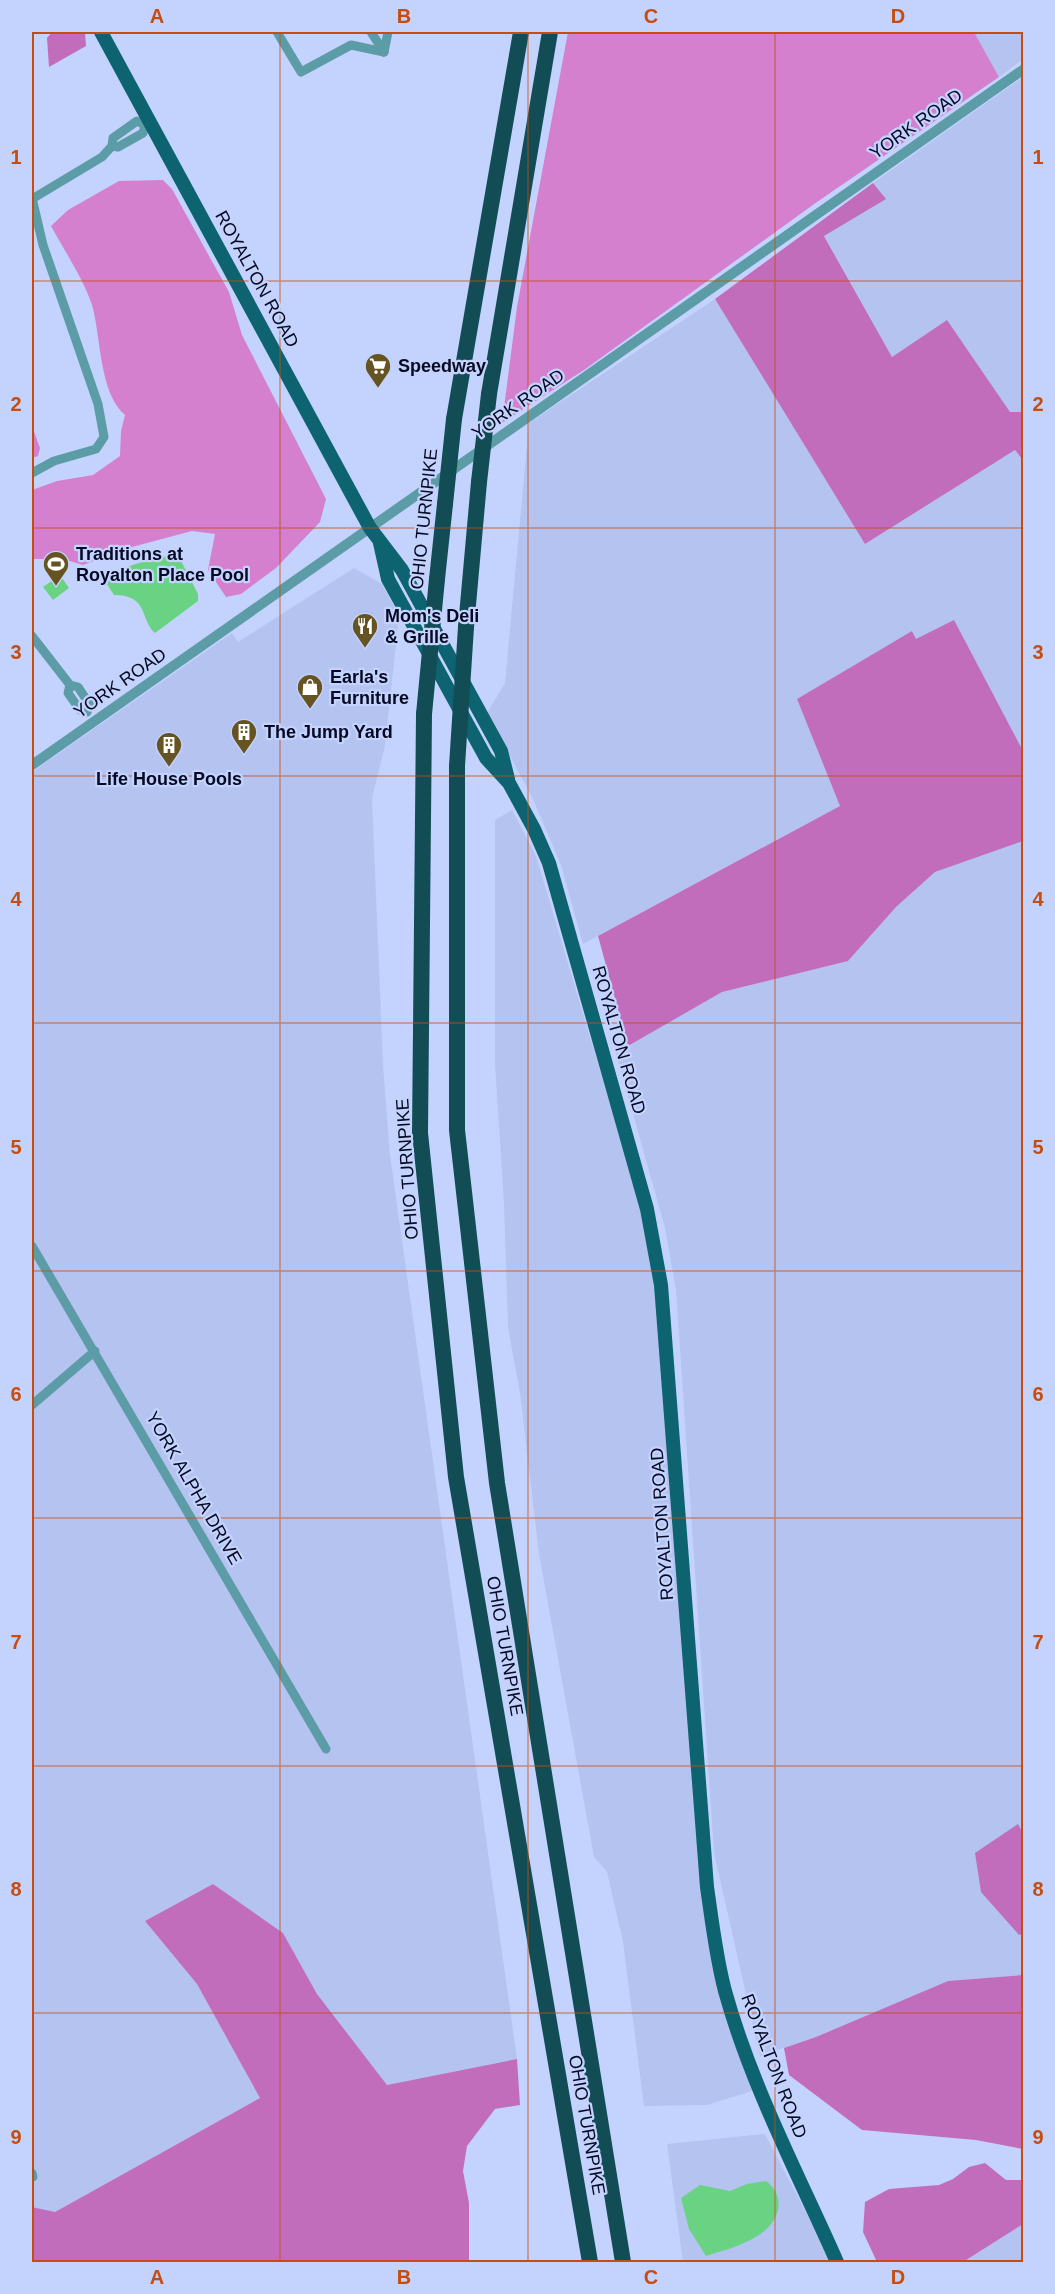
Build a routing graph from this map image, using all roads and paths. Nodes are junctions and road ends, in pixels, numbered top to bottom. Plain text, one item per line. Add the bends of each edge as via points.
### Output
1 (102, 32) edge
2 (277, 32) edge
3 (371, 32) edge
4 (388, 32) edge
5 (521, 32) edge
6 (550, 32) edge
7 (384, 52) junction
8 (1023, 69) edge
9 (148, 123) junction
10 (32, 198) edge
11 (32, 473) edge
12 (370, 528) junction
13 (32, 636) edge
14 (90, 717) junction
15 (32, 765) edge
16 (32, 1246) edge
17 (95, 1351) junction
18 (32, 1405) edge
19 (326, 1749) dead end
20 (590, 2262) edge
21 (623, 2262) edge
22 (837, 2262) edge

1 - 9 main road, ROYALTON ROAD
2 - 7 street via 301,72 351,45
3 - 7 street
4 - 7 street
5 - 20 highway, OHIO TURNPIKE, bridge via 454,419 424,714 420,1133 455,1465
6 - 21 highway, OHIO TURNPIKE, bridge via 489,394 478,482 457,766 458,1130 497,1484
8 - 12 street, YORK ROAD
9 - 10 street via 143,133 118,147 112,146 102,157
9 - 12 main road, ROYALTON ROAD
10 - 11 street via 98,404 104,437 96,449 54,461
12 - 14 street, YORK ROAD
12 - 22 main road, ROYALTON ROAD via 402,570 490,730 501,751 509,783 549,863 647,1209 661,1285 707,1887 725,1990 743,2046
13 - 14 street via 70,685 68,693 80,710
14 - 15 street, YORK ROAD
16 - 17 street, YORK ALPHA DRIVE
17 - 18 street
17 - 19 street, YORK ALPHA DRIVE

